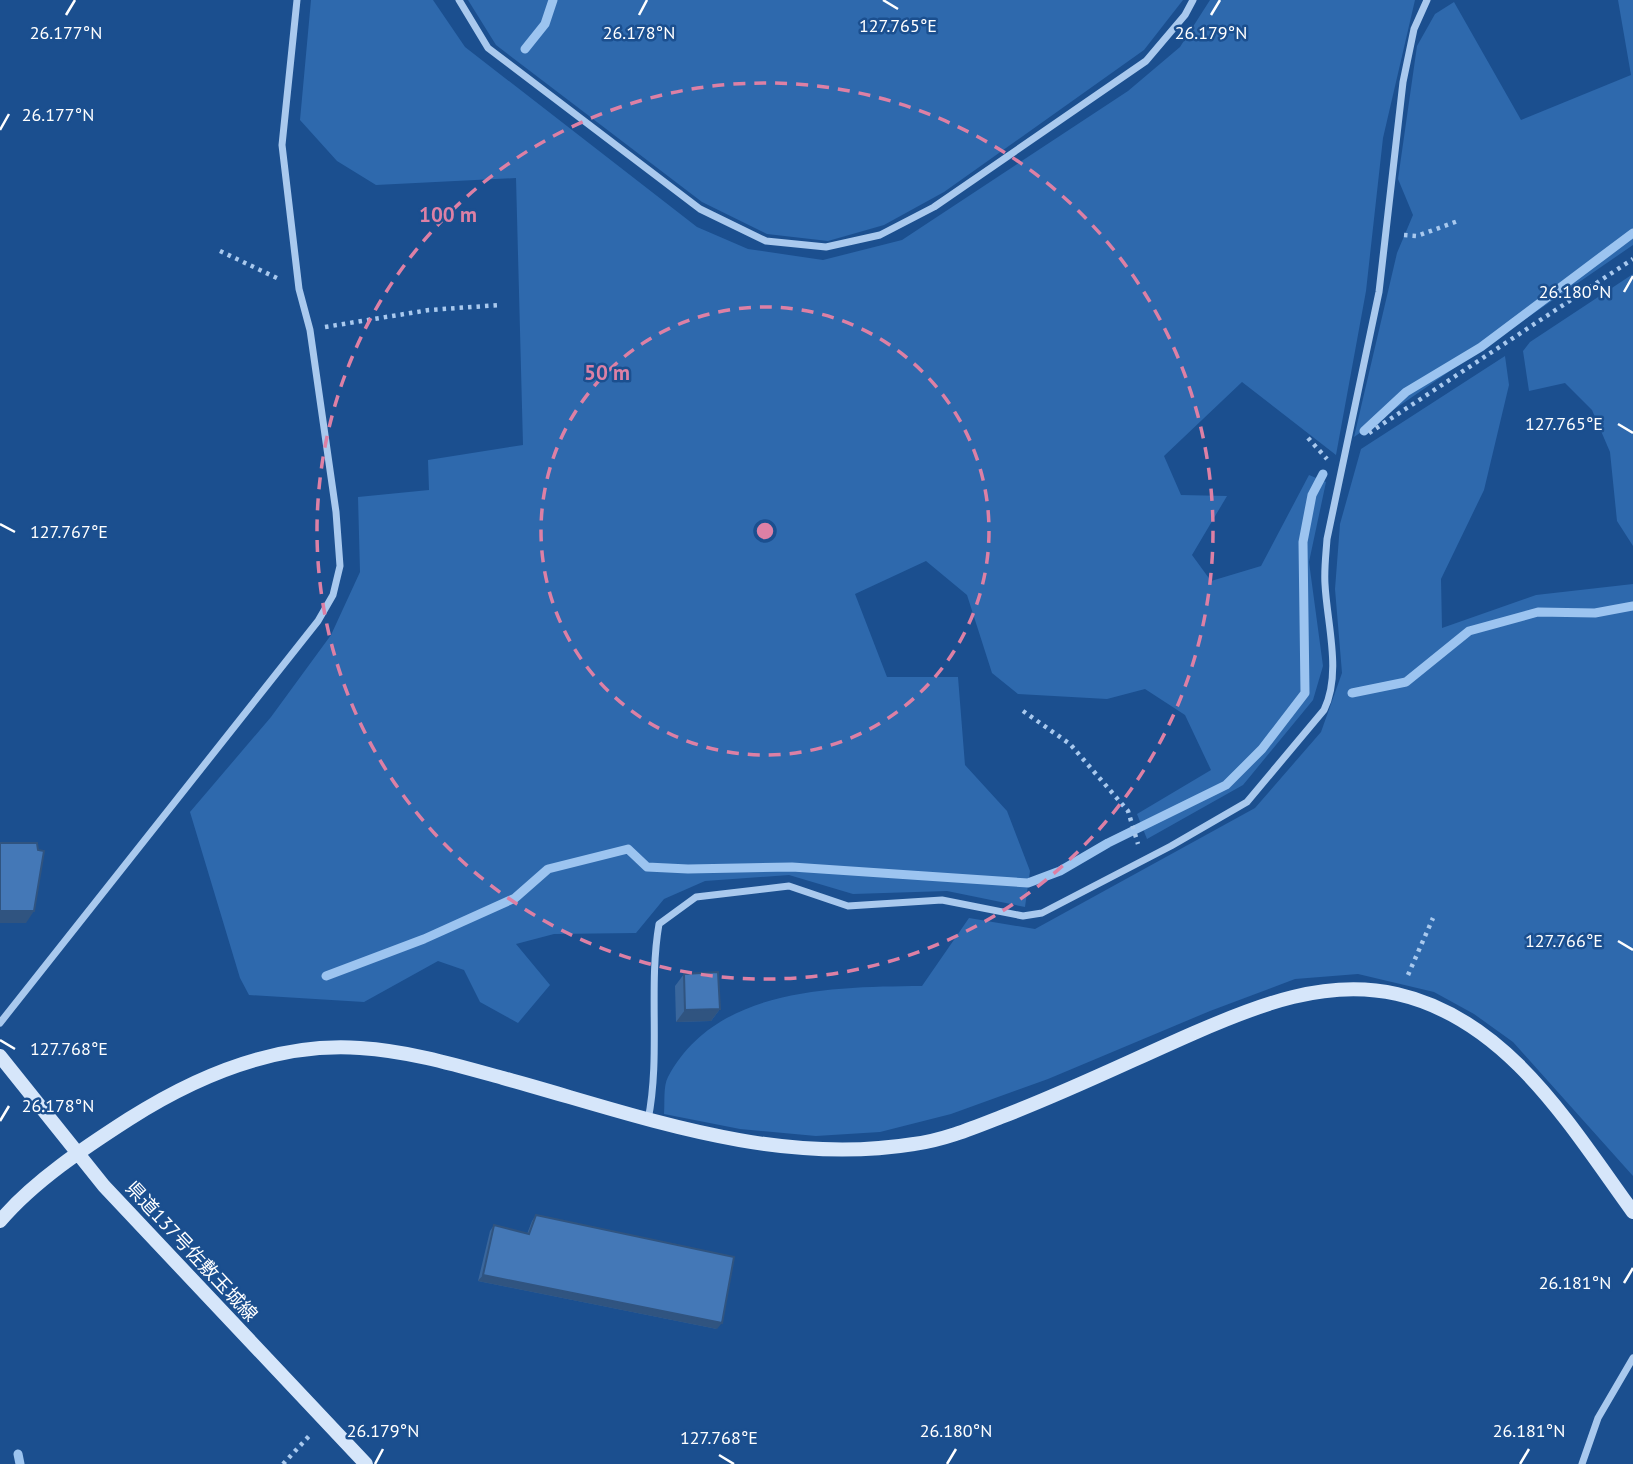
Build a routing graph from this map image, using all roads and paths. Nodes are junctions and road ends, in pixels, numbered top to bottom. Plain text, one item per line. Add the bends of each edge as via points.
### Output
1 (297, 0) edge
2 (459, 0) edge
3 (1192, 0) edge
4 (1427, 0) edge
5 (1458, 221) dead end
6 (1386, 233) junction
7 (220, 251) dead end
8 (1633, 259) edge
9 (299, 289) junction
10 (500, 305) dead end
11 (310, 330) junction
12 (1348, 447) junction
13 (1023, 710) dead end
14 (1135, 838) dead end
15 (1433, 918) dead end
16 (1399, 995) junction
17 (0, 1023) edge
18 (0, 1056) edge
19 (648, 1121) junction
20 (77, 1155) junction
21 (1633, 1212) edge
22 (0, 1221) edge
23 (1633, 1358) edge
24 (324, 1420) junction
25 (283, 1464) edge
26 (366, 1464) edge
27 (1582, 1464) edge

1 - 9 street via 282,145
2 - 3 street via 488,48 700,209 766,241 826,247 880,235 934,207 1146,61
4 - 6 street via 1414,29 1403,82
5 - 6 path via 1417,236
6 - 12 street
7 - 9 path
8 - 12 path
9 - 11 street
10 - 11 path via 429,310
11 - 17 street via 336,512 340,566 333,595 318,621
12 - 19 street via 1327,539 1331,695 1313,725 1247,802 1042,913 1023,916 942,900 848,906 789,886 696,897 659,923 654,1092
13 - 14 path via 1070,744 1128,811
15 - 16 path
16 - 19 street via 1371,989 1310,992 1253,1007 1054,1097 919,1144 875,1149 749,1144
16 - 21 street via 1430,1004 1464,1023 1516,1062 1551,1100
18 - 20 street, 県道137号佐敷玉城線
19 - 20 street via 422,1056 357,1047 295,1051 241,1062 155,1102
20 - 22 street
20 - 24 street, 県道137号佐敷玉城線
23 - 27 street via 1598,1418
24 - 25 path
24 - 26 street, 県道137号佐敷玉城線

